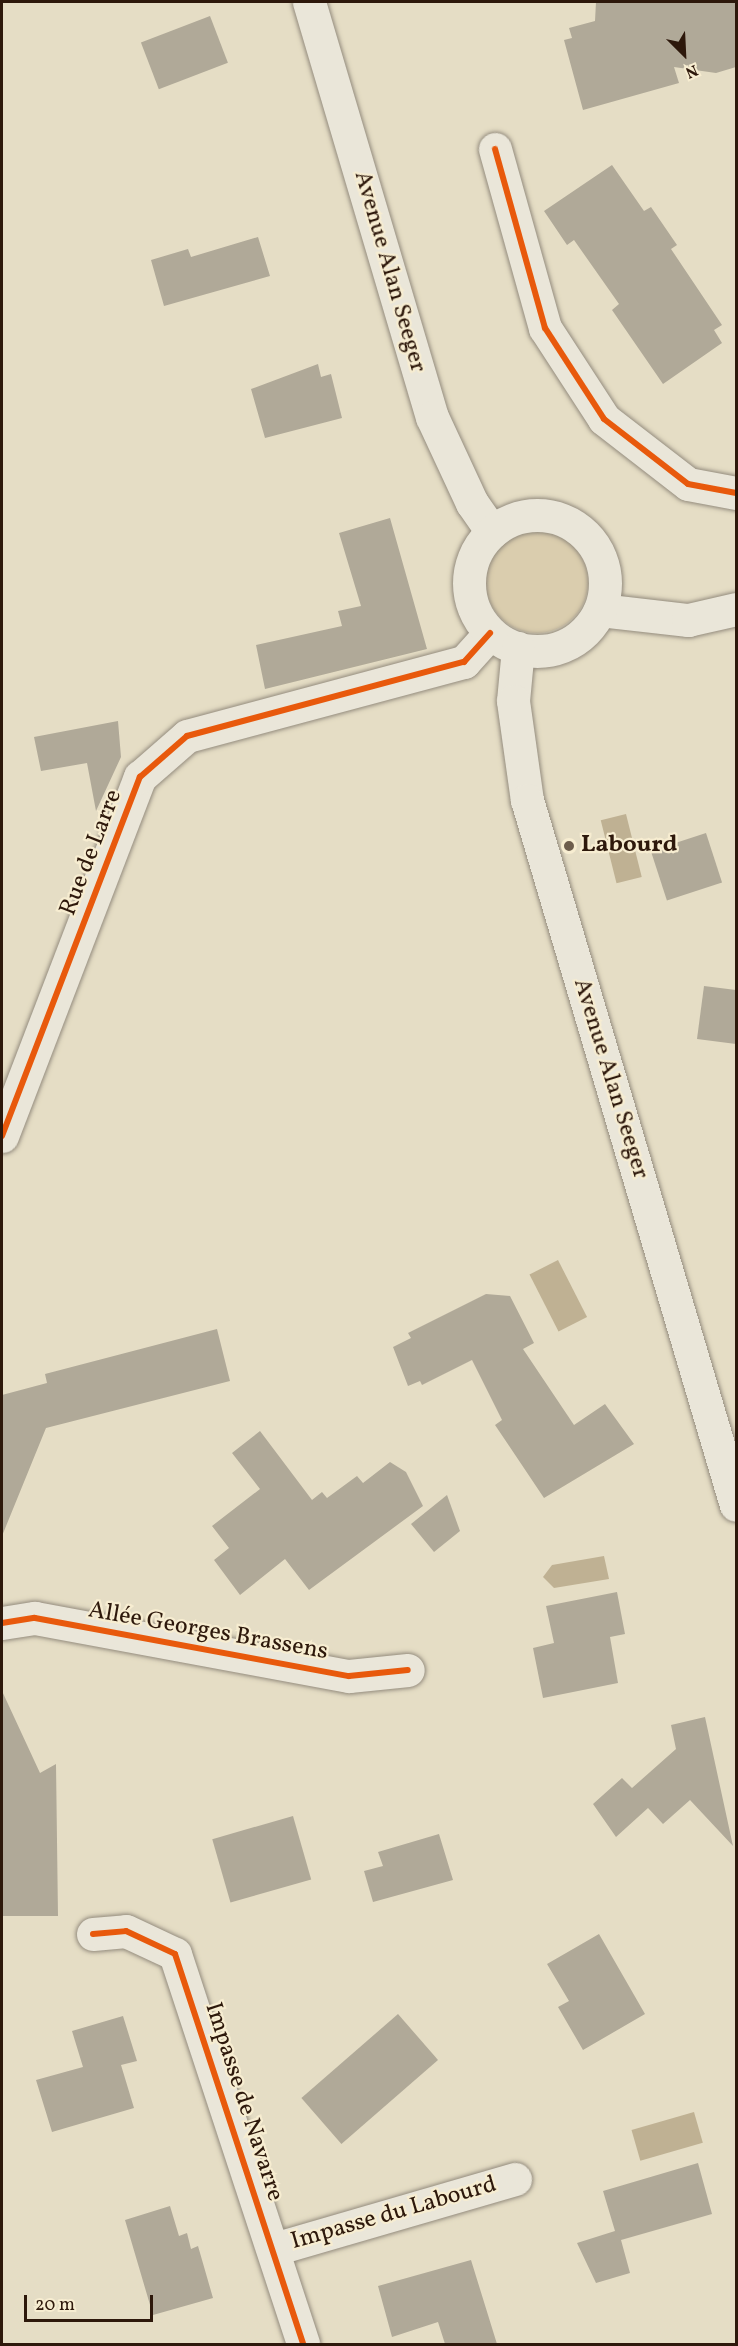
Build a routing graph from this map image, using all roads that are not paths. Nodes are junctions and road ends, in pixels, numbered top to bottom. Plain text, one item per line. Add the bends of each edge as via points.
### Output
1 (309, 2) edge
2 (495, 149) dead end
3 (736, 493) edge
4 (492, 532) junction
5 (736, 609) edge
6 (600, 610) junction
7 (504, 640) junction
8 (2, 1136) edge
9 (736, 1505) edge
10 (2, 1623) edge
11 (408, 1670) dead end
12 (93, 1934) dead end
13 (515, 2179) dead end
14 (274, 2249) junction
15 (303, 2344) edge

1 - 4 street, Avenue Alan Seeger via 432,417 472,503
2 - 3 street via 545,328 604,419 688,484
4 - 6 street via 534,514 578,528 604,565
4 - 7 street via 470,568 469,591
5 - 6 street via 688,620
6 - 7 street via 590,627 557,648
7 - 8 street, Rue de Larre via 464,662 187,736 140,777
7 - 9 street, Avenue Alan Seeger via 527,800
10 - 11 street, Allée Georges Brassens via 35,1618 349,1676
12 - 14 street, Impasse de Navarre via 126,1931 175,1954
13 - 14 street, Impasse du Labourd
14 - 15 street, Impasse de Navarre

